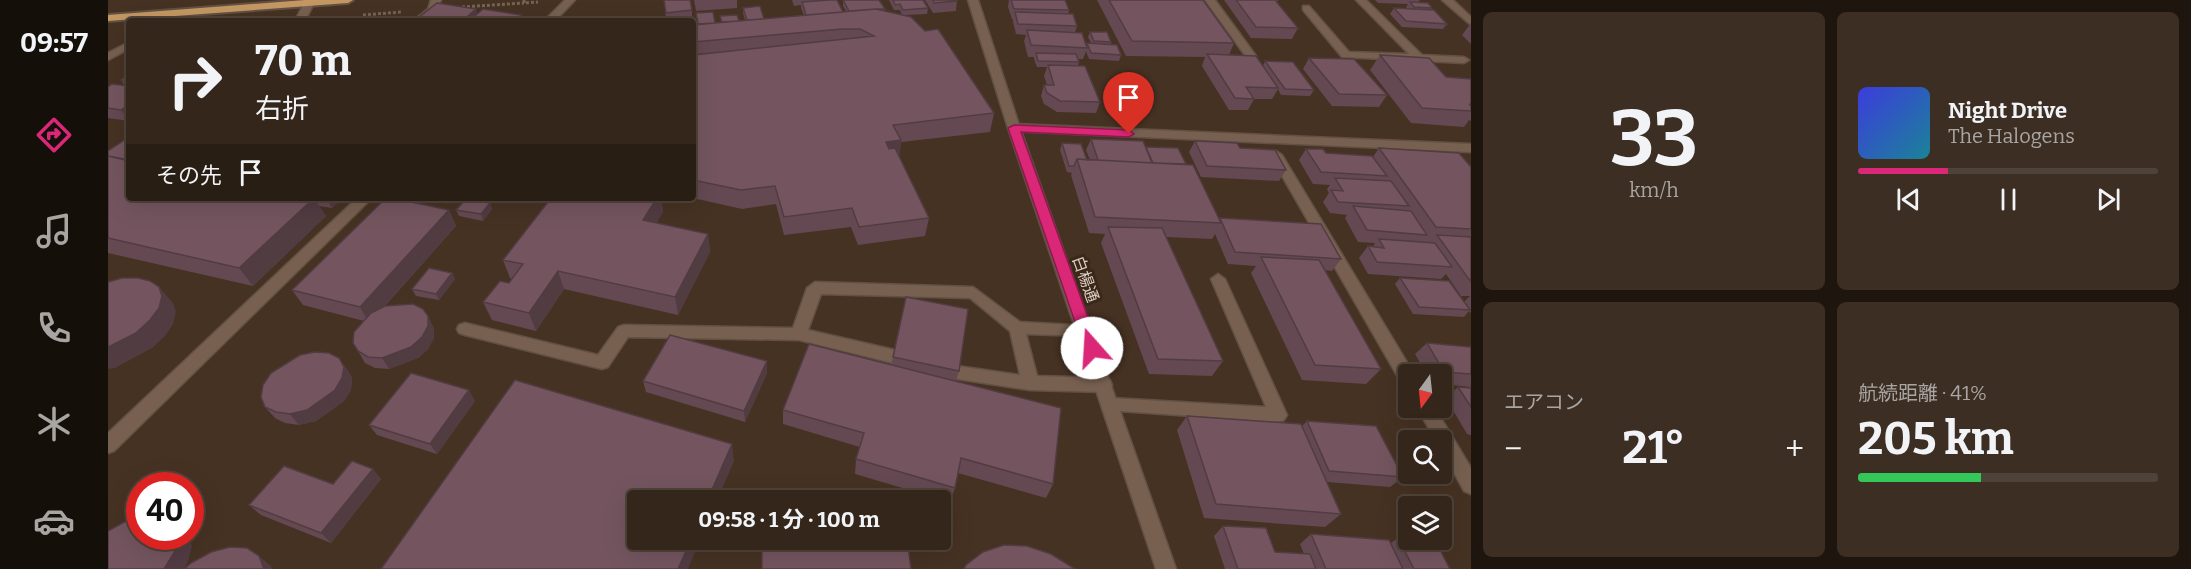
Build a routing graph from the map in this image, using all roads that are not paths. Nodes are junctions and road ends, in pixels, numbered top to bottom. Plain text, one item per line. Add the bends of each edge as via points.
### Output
1 (348, 0) edge
2 (436, 0) edge
3 (570, 0) edge
4 (973, 0) edge
5 (1210, 0) edge
6 (1361, 0) edge
7 (1447, 0) edge
8 (309, 3) junction
9 (1306, 8) dead end
10 (166, 17) edge
11 (108, 18) edge
12 (302, 18) edge
13 (422, 18) edge
14 (552, 18) edge
15 (1471, 22) edge
16 (126, 47) edge
17 (1251, 56) edge
18 (108, 57) edge
19 (1419, 58) junction
20 (1464, 60) dead end
21 (1014, 128) junction
22 (1267, 140) junction
23 (1471, 148) edge
24 (362, 201) edge
25 (1218, 279) dead end
26 (1017, 328) junction
27 (465, 329) dead end
28 (1086, 330) junction
29 (799, 334) junction
30 (893, 356) edge
31 (1399, 364) edge
32 (957, 373) edge
33 (1030, 383) junction
34 (1104, 385) junction
35 (1111, 405) junction
36 (1432, 418) edge
37 (108, 445) edge
38 (1471, 485) edge
39 (1166, 569) edge

1 - 8 highway
2 - 13 street via 432,10
3 - 14 street
4 - 21 street, 白楊通
5 - 17 street
6 - 19 street
7 - 15 street
8 - 10 highway
8 - 12 street
9 - 19 street via 1346,55
10 - 11 highway
16 - 18 street
19 - 20 street
21 - 22 street
21 - 28 street, 白楊通
22 - 23 street
22 - 31 street
24 - 37 street
25 - 35 street via 1278,415
26 - 28 street
26 - 29 street via 973,294 814,288
26 - 33 street
27 - 29 street via 602,362 624,331
28 - 34 street, 白楊通
29 - 30 street
32 - 33 street
33 - 34 street
34 - 35 street, 白楊通
35 - 39 street, 白楊通
36 - 38 street

